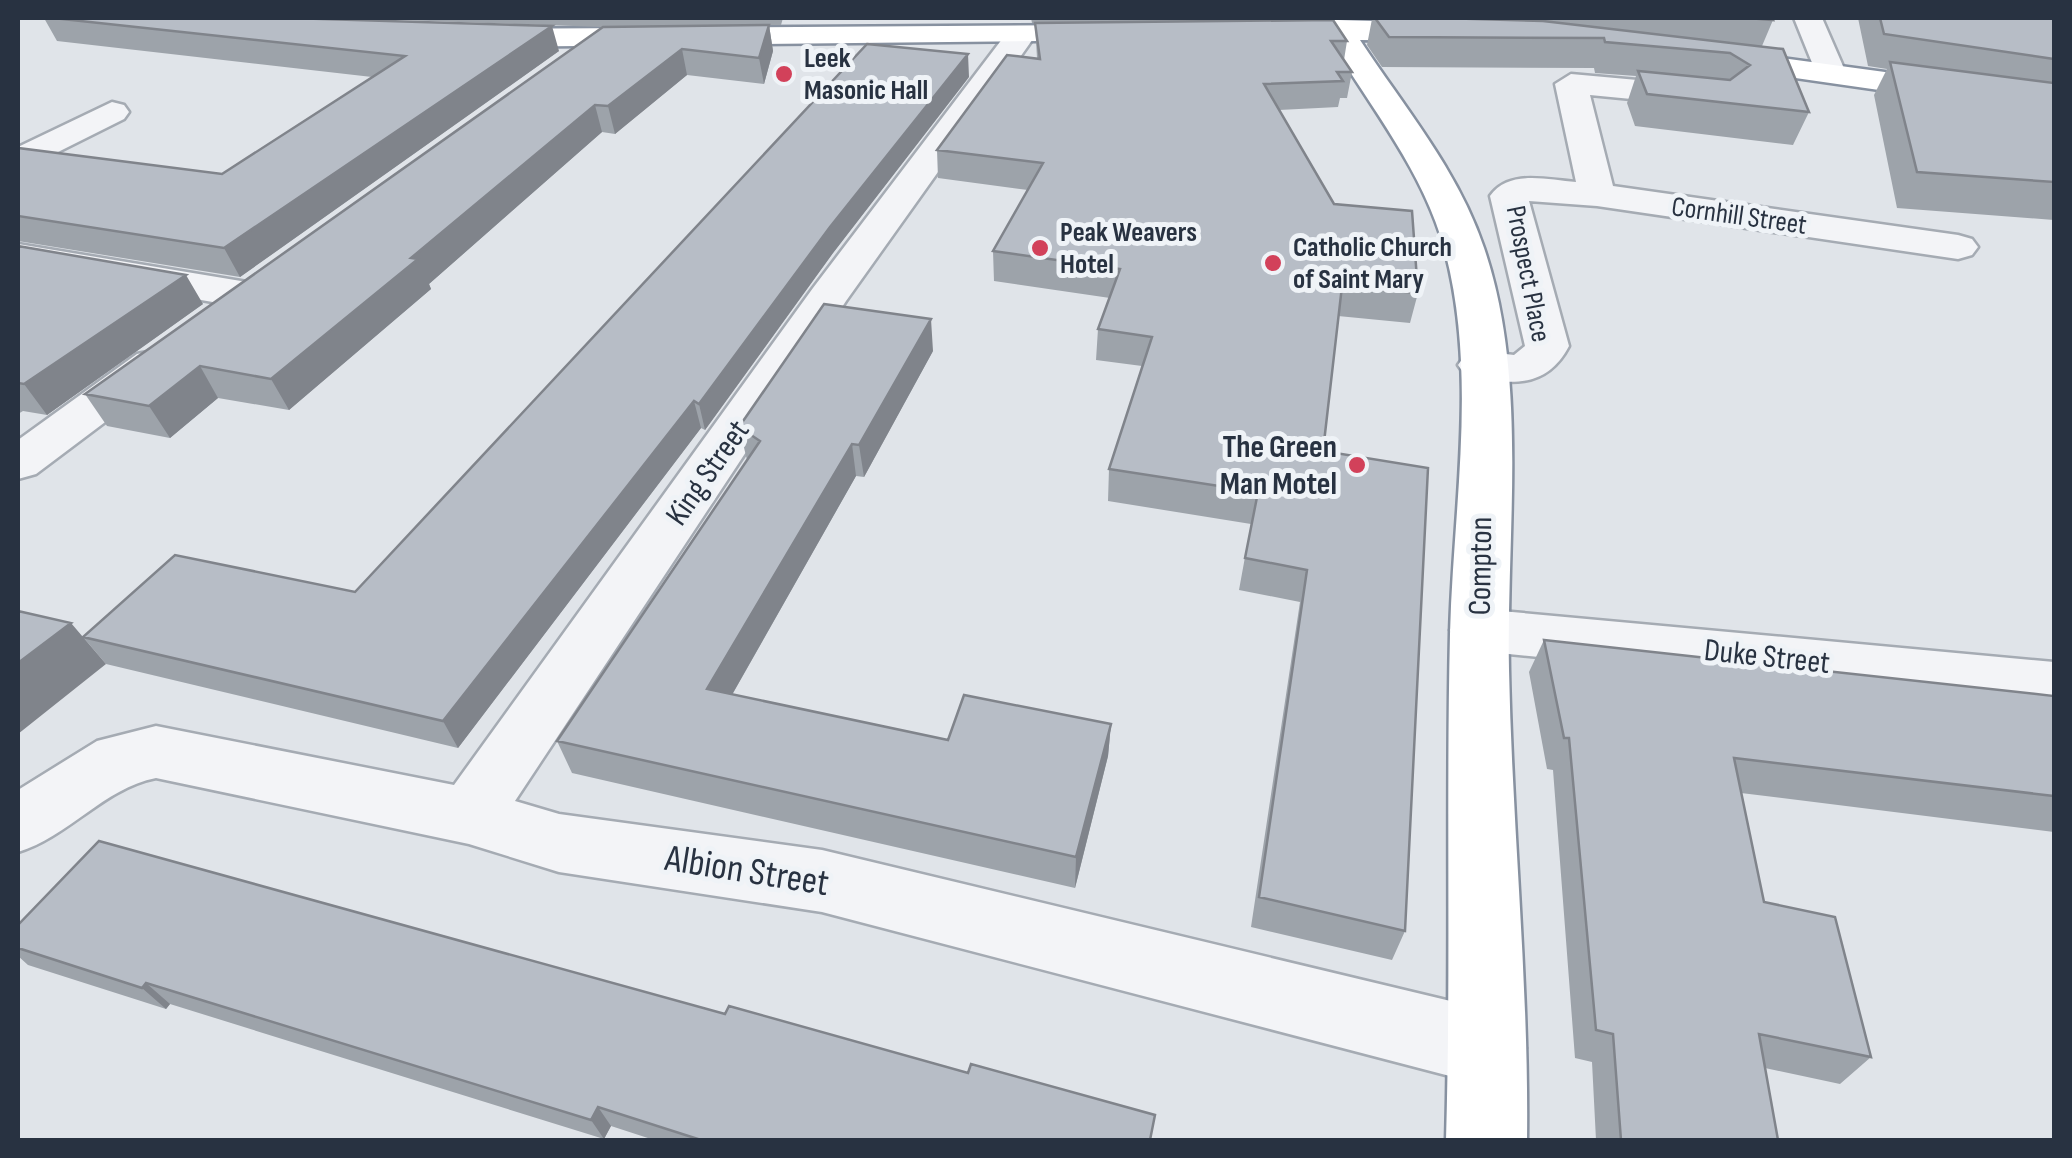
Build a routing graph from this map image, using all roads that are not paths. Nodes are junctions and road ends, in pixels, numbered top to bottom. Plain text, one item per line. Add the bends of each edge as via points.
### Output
1 (1808, 18) edge
2 (1338, 23) edge
3 (1238, 31) edge
4 (1140, 33) edge
5 (1485, 35) edge
6 (1020, 36) junction
7 (448, 37) edge
8 (601, 40) junction
9 (1692, 55) edge
10 (560, 70) edge
11 (1830, 72) junction
12 (1717, 98) edge
13 (2054, 105) edge
14 (112, 112) dead end
15 (18, 161) edge
16 (1520, 189) joint
17 (1597, 195) junction
18 (1958, 247) dead end
19 (18, 256) edge
20 (1481, 365) junction
21 (18, 463) edge
22 (1479, 630) junction
23 (2054, 686) edge
24 (469, 816) junction
25 (18, 824) edge
26 (1488, 1048) junction
27 (1487, 1140) edge

1 - 11 street
2 - 3 highway
2 - 5 highway
2 - 20 highway, Compton via 1447,199 1466,254
4 - 6 highway
6 - 8 highway
6 - 24 street, King Street via 828,296
7 - 8 highway
8 - 10 street
9 - 11 highway
11 - 13 highway
12 - 17 street via 1572,84
14 - 15 street
16 - 17 street, Cornhill Street
16 - 20 street, Prospect Place via 1509,196 1547,346 1522,370
17 - 18 street, Cornhill Street
19 - 21 street via 263,284
20 - 22 highway, Compton
22 - 23 street, Duke Street
22 - 26 highway, Compton
24 - 25 street, Albion Street via 156,752 119,760
24 - 26 street, Albion Street via 560,843 822,881
26 - 27 highway, Compton

